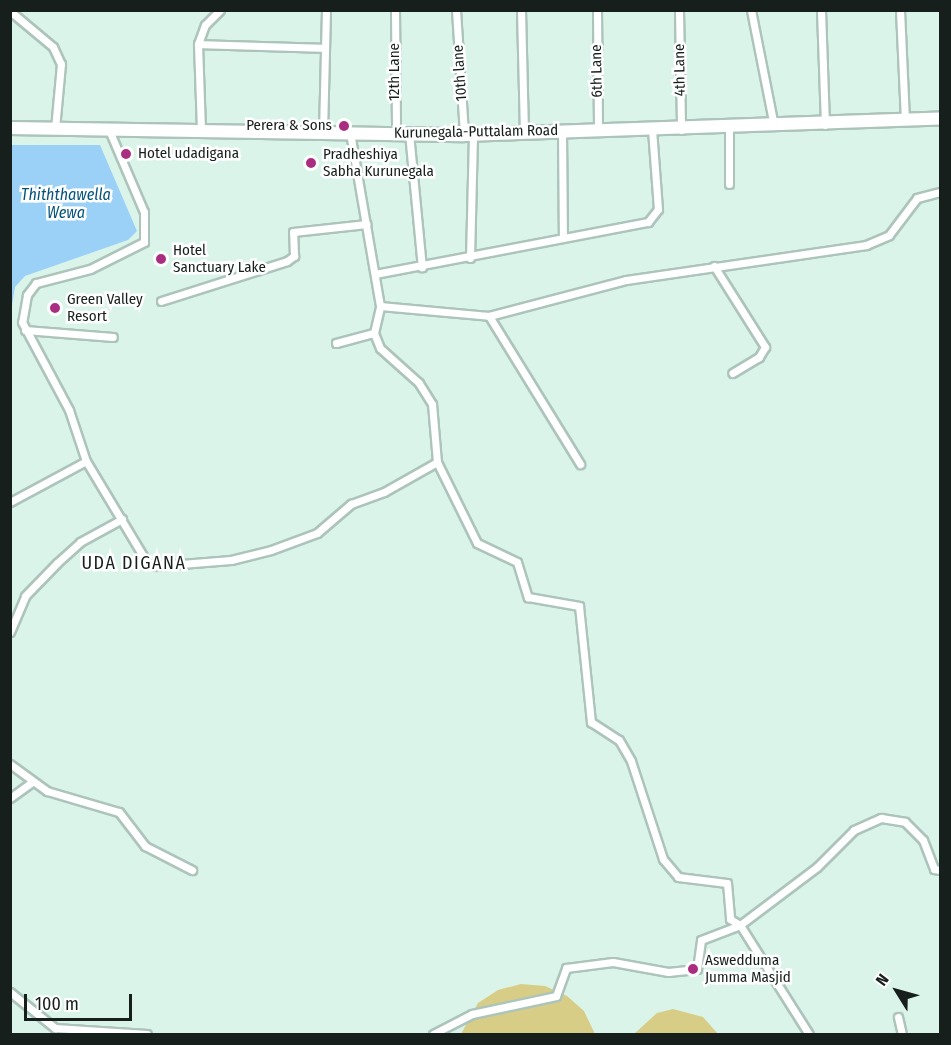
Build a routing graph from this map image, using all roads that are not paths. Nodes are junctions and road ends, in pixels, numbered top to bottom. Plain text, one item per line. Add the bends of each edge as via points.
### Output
1 (220, 10) edge
2 (326, 10) edge
3 (395, 10) edge
4 (456, 10) edge
5 (521, 10) edge
6 (597, 10) edge
7 (679, 10) edge
8 (751, 10) edge
9 (821, 10) edge
10 (900, 10) edge
11 (10, 11) edge
12 (198, 44) junction
13 (325, 48) junction
14 (940, 118) edge
15 (905, 120) junction
16 (825, 125) junction
17 (774, 127) junction
18 (10, 128) edge
19 (729, 128) junction
20 (55, 129) junction
21 (681, 129) junction
22 (110, 130) junction
23 (201, 130) junction
24 (652, 130) junction
25 (562, 131) junction
26 (598, 131) junction
27 (524, 132) junction
28 (323, 133) junction
29 (396, 133) junction
30 (409, 133) junction
31 (350, 134) junction
32 (469, 134) junction
33 (729, 184) dead end
34 (940, 192) edge
35 (367, 224) junction
36 (562, 237) junction
37 (471, 258) junction
38 (714, 266) junction
39 (422, 267) junction
40 (375, 274) junction
41 (161, 301) dead end
42 (380, 306) junction
43 (489, 316) junction
44 (25, 330) junction
45 (374, 333) junction
46 (113, 337) dead end
47 (336, 343) dead end
48 (732, 374) dead end
49 (86, 461) junction
50 (437, 462) junction
51 (580, 464) dead end
52 (10, 502) edge
53 (122, 519) junction
54 (10, 632) edge
55 (10, 764) edge
56 (32, 782) junction
57 (10, 798) edge
58 (192, 870) dead end
59 (940, 870) edge
60 (740, 925) junction
61 (10, 992) edge
62 (898, 1017) dead end
63 (55, 1031) edge
64 (147, 1035) edge
65 (433, 1035) edge
66 (809, 1035) edge
67 (902, 1035) edge

1 - 12 street via 205,25
2 - 13 street
3 - 29 street, 12th Lane
4 - 32 street, 10th lane
5 - 27 street
6 - 26 street, 6th Lane
7 - 21 street, 4th Lane
8 - 17 street
9 - 16 street
10 - 15 street
11 - 20 street via 53,47 61,64
12 - 13 street
12 - 23 street
13 - 28 street
14 - 15 highway, Kurunegala-Puttalam Road
15 - 16 highway, Kurunegala-Puttalam Road
16 - 17 highway, Kurunegala-Puttalam Road
17 - 19 highway, Kurunegala-Puttalam Road
18 - 20 highway, Kurunegala-Puttalam Road
19 - 21 highway, Kurunegala-Puttalam Road
19 - 33 street
20 - 22 highway, Kurunegala-Puttalam Road
21 - 24 highway, Kurunegala-Puttalam Road
22 - 23 highway, Kurunegala-Puttalam Road
22 - 44 street via 144,212 144,242 90,269 36,283 26,299
23 - 28 highway, Kurunegala-Puttalam Road
24 - 26 highway, Kurunegala-Puttalam Road
24 - 36 street via 655,215 648,222
25 - 26 highway, Kurunegala-Puttalam Road
25 - 27 highway, Kurunegala-Puttalam Road
25 - 36 street
27 - 32 highway, Kurunegala-Puttalam Road
28 - 31 highway, Kurunegala-Puttalam Road
29 - 30 highway, Kurunegala-Puttalam Road
29 - 31 highway, Kurunegala-Puttalam Road
30 - 32 highway, Kurunegala-Puttalam Road
30 - 39 street
31 - 35 street
32 - 37 street, 10th lane
34 - 38 street via 917,198 889,235 866,245
35 - 40 street
35 - 41 street via 294,232 294,256 286,261
36 - 37 street
37 - 39 street
38 - 43 street via 591,287
38 - 48 street via 765,346 759,357
39 - 40 street
40 - 42 street
42 - 43 street
42 - 45 street
43 - 51 street
44 - 46 street
44 - 49 street via 39,347 64,400
45 - 47 street
45 - 50 street via 380,348 419,383 432,404
49 - 52 street
49 - 53 street
50 - 53 street via 384,492 351,504 317,532 231,560 156,566 146,561
50 - 60 street via 477,543 517,562 528,597 579,606 591,722 618,740 631,761 663,860 678,877 727,883 730,919
53 - 54 street via 80,542 25,596
55 - 56 street
56 - 57 street
56 - 58 street via 118,812 145,846
59 - 60 street via 934,869 923,840 905,822 881,818 854,830 817,867
60 - 65 street via 701,940 697,969 668,972 613,962 566,968 556,996 472,1014
60 - 66 street
61 - 63 street
62 - 67 street
63 - 64 street

